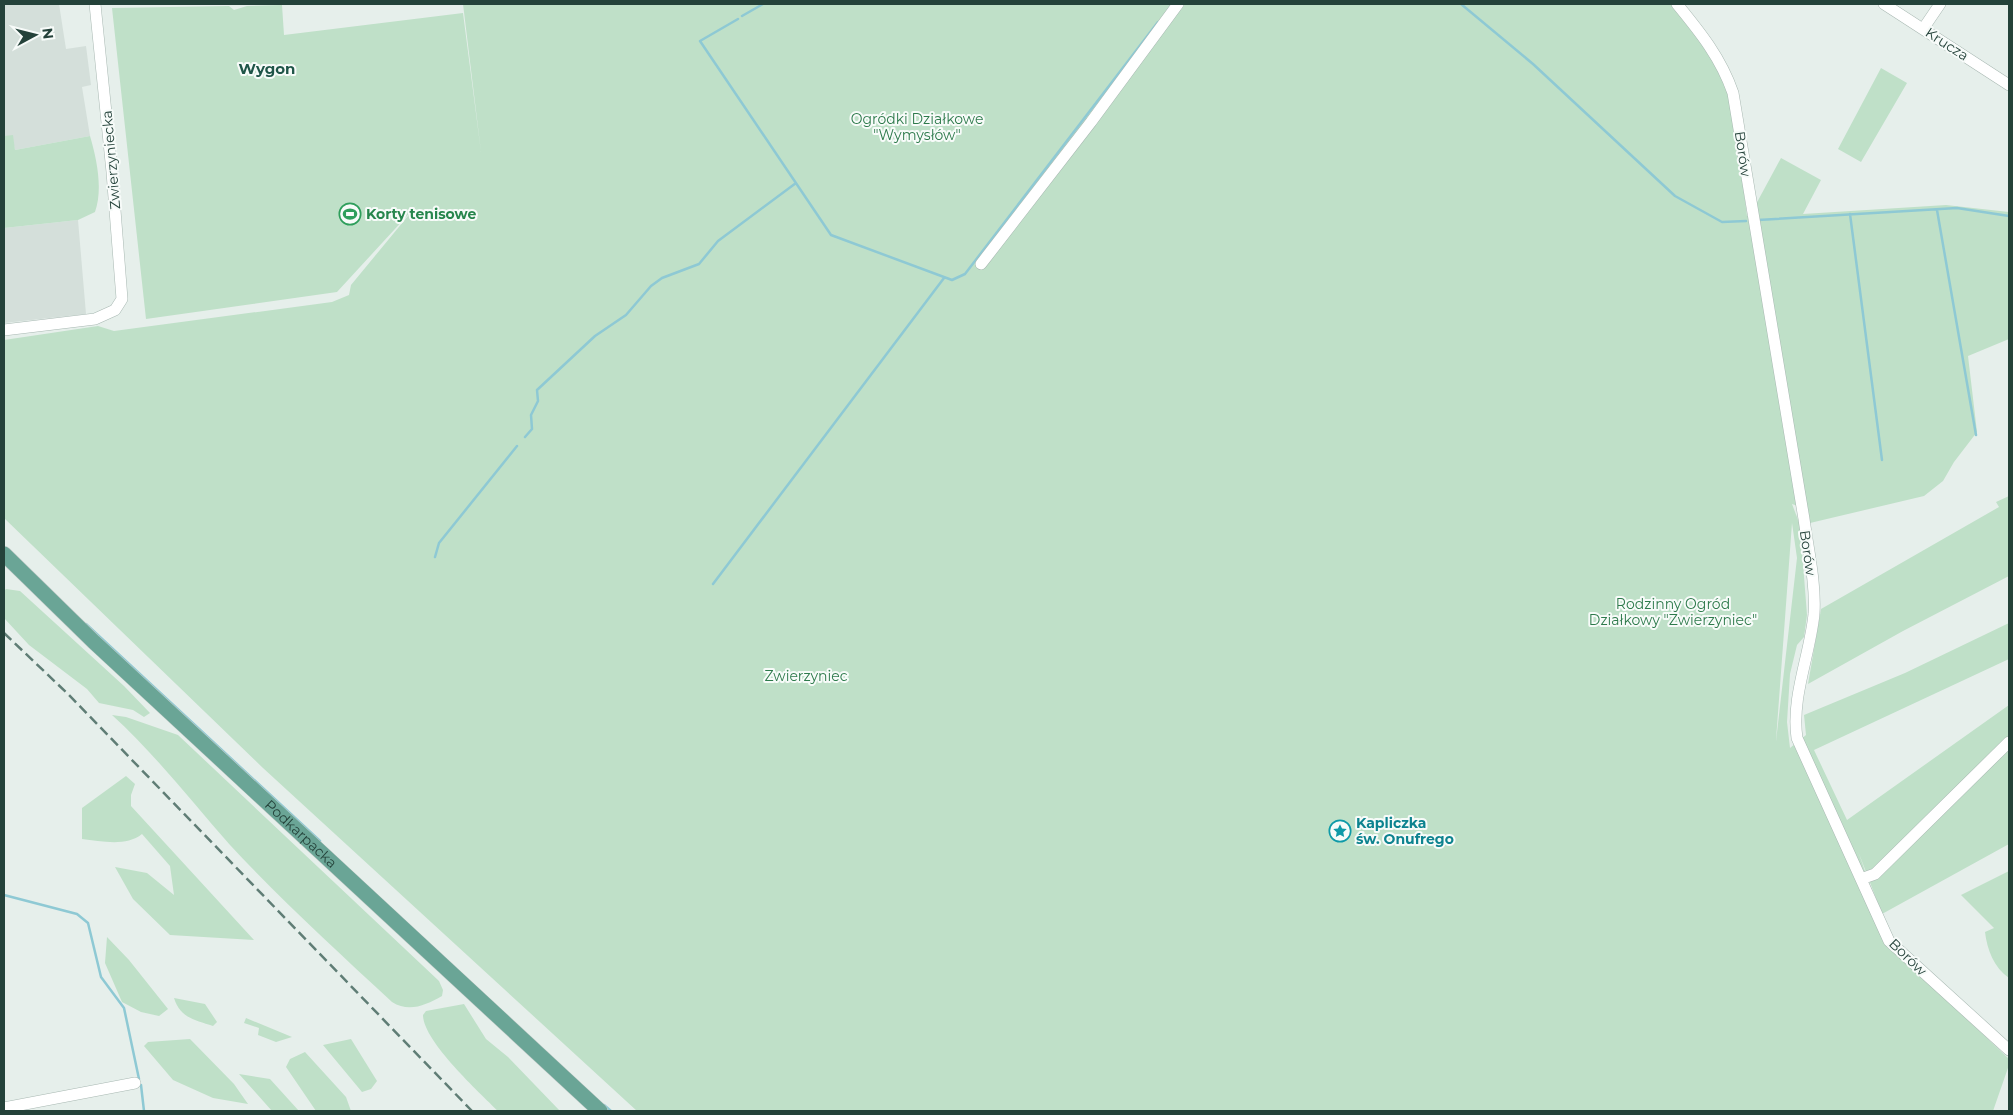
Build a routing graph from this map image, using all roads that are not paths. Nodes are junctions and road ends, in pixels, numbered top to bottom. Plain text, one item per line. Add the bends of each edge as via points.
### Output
1 (95, 4) edge
2 (1178, 4) edge
3 (1677, 4) edge
4 (1884, 4) edge
5 (1940, 4) edge
6 (1923, 29) junction
7 (2009, 84) edge
8 (981, 264) dead end
9 (4, 330) edge
10 (4, 554) edge
11 (2009, 742) edge
12 (1860, 879) junction
13 (2009, 1050) edge
14 (135, 1083) dead end
15 (4, 1108) edge
16 (600, 1111) edge

1 - 9 street, Zwierzyniecka via 122,291 119,306 111,313 84,321
2 - 8 street
3 - 12 street, Borów via 1724,68 1733,93 1812,576 1814,613 1797,705 1797,738
4 - 6 street, Krucza
5 - 6 street
6 - 7 street, Krucza
10 - 16 main road, Podkarpacka via 94,642
11 - 12 street via 1875,874
12 - 13 street, Borów via 1889,941
14 - 15 street

